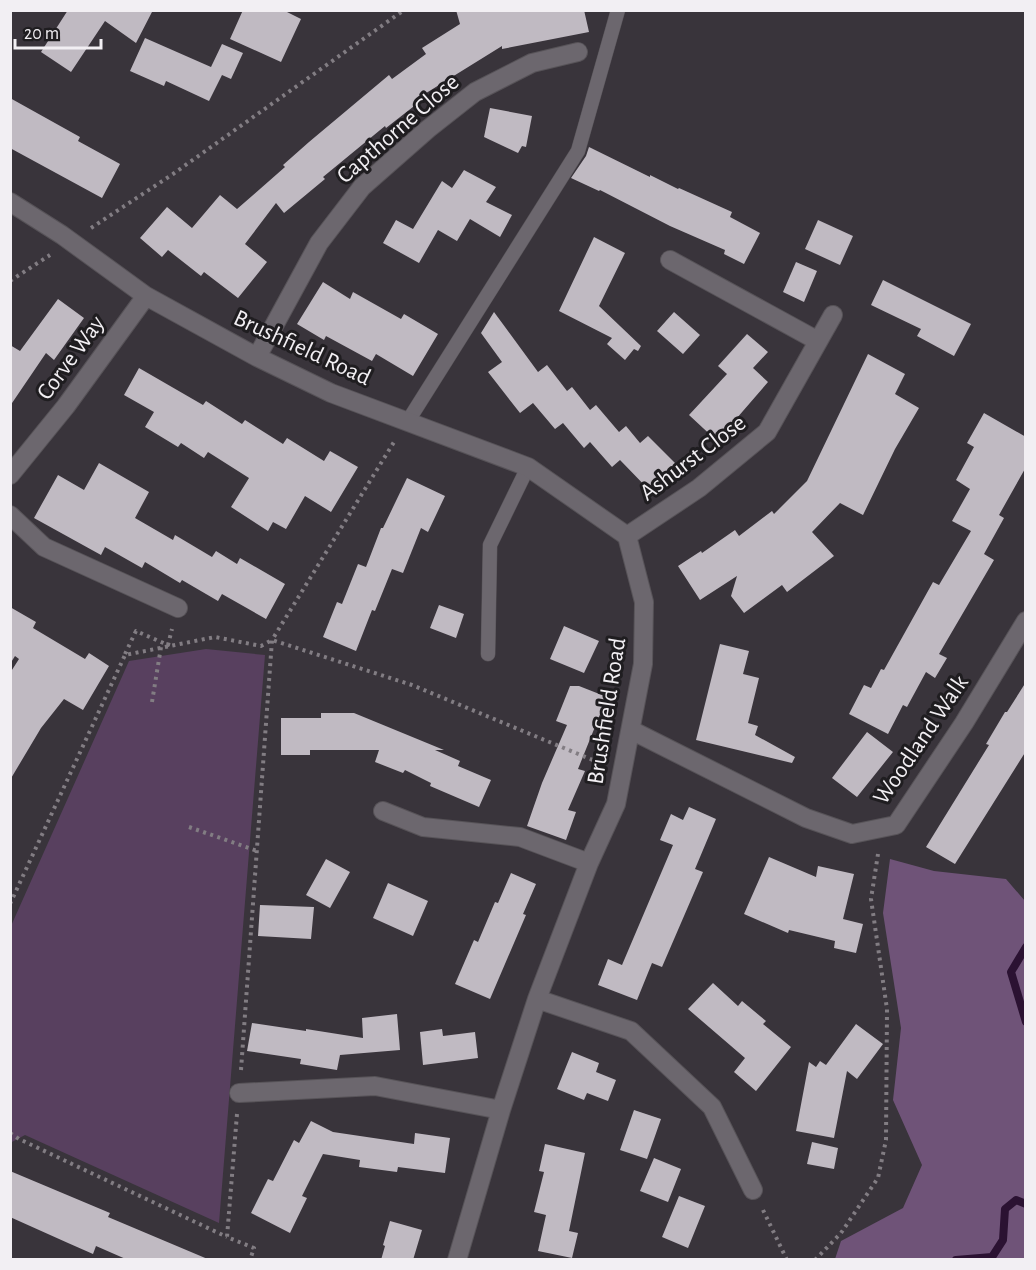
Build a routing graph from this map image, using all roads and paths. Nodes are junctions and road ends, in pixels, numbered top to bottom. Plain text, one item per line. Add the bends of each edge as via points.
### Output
1 (404, 10) edge
2 (618, 10) edge
3 (578, 52) dead end
4 (10, 202) edge
5 (66, 238) junction
6 (670, 260) dead end
7 (10, 281) edge
8 (146, 296) junction
9 (833, 315) dead end
10 (818, 341) junction
11 (258, 357) junction
12 (408, 421) junction
13 (528, 467) junction
14 (10, 475) edge
15 (10, 515) edge
16 (627, 536) junction
17 (178, 608) dead end
18 (1026, 621) edge
19 (272, 640) junction
20 (168, 645) junction
21 (161, 647) junction
22 (488, 654) dead end
23 (125, 655) junction
24 (152, 702) dead end
25 (631, 730) junction
26 (623, 772) junction
27 (383, 811) dead end
28 (896, 825) junction
29 (189, 827) dead end
30 (256, 851) junction
31 (589, 863) junction
32 (10, 904) edge
33 (537, 999) junction
34 (239, 1093) junction
35 (501, 1110) junction
36 (10, 1133) edge
37 (753, 1190) joint
38 (227, 1237) junction
39 (250, 1260) edge
40 (458, 1260) edge
41 (787, 1260) edge
42 (815, 1260) edge

1 - 5 path via 173,174
2 - 12 lane via 578,151
3 - 11 street, Capthorne Close via 532,63 475,92 362,187 319,243
4 - 5 street, Brushfield Road
5 - 7 path
5 - 8 street, Brushfield Road
6 - 10 street
8 - 11 street, Brushfield Road
8 - 14 street, Corve Way
9 - 10 street, Ashurst Close
10 - 16 street, Ashurst Close via 767,432 699,488
11 - 12 street, Brushfield Road via 331,393
12 - 13 street, Brushfield Road
12 - 19 path
13 - 16 street, Brushfield Road
13 - 22 lane via 490,545
15 - 17 street via 44,547
16 - 25 street, Brushfield Road via 644,602 643,664
18 - 28 street, Woodland Walk
19 - 20 path via 261,646 215,637
19 - 26 path via 412,685
19 - 30 path
20 - 21 path
20 - 23 path via 136,631
21 - 23 path
21 - 24 path
23 - 32 path
25 - 26 street, Brushfield Road
25 - 28 street, Woodland Walk via 806,818 852,834
26 - 31 street, Brushfield Road via 616,804
27 - 31 street via 423,827 520,837
28 - 42 path via 876,856 871,899 887,1009 886,1140 878,1178 841,1233
29 - 30 path
30 - 34 path
31 - 33 street, Brushfield Road
33 - 35 street, Brushfield Road
33 - 37 street via 631,1032 712,1107
34 - 35 street via 375,1086
34 - 38 path
35 - 40 street, Brushfield Road
36 - 38 path
37 - 41 path
38 - 39 path via 254,1248

